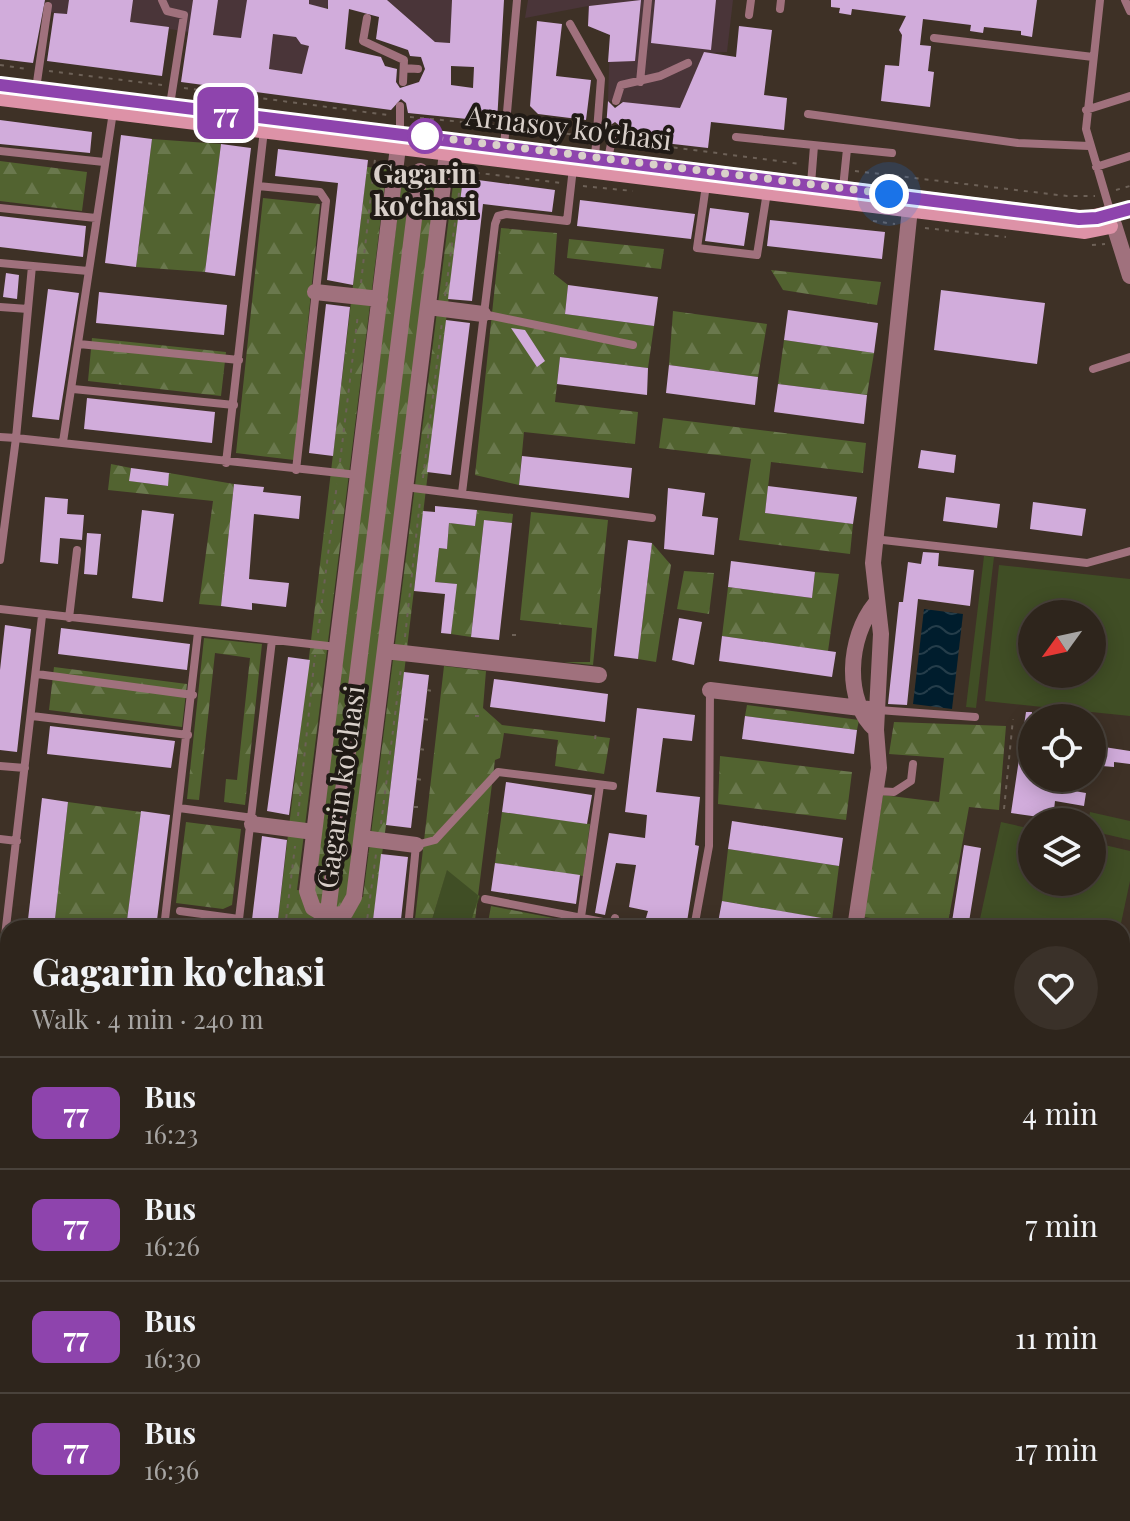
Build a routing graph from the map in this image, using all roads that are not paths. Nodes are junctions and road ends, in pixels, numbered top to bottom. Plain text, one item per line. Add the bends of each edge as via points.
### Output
1 (162, 0) edge
2 (517, 0) edge
3 (648, 0) edge
4 (751, 0) edge
5 (1100, 0) edge
6 (1125, 0) edge
7 (48, 6) dead end
8 (1130, 11) edge
9 (749, 15) dead end
10 (367, 18) dead end
11 (570, 24) dead end
12 (934, 38) dead end
13 (1093, 57) junction
14 (688, 63) dead end
15 (404, 68) junction
16 (418, 69) dead end
17 (403, 82) dead end
18 (640, 82) junction
19 (0, 85) edge
20 (36, 89) junction
21 (1130, 96) edge
22 (0, 98) edge
23 (616, 101) dead end
24 (170, 106) junction
25 (400, 106) dead end
26 (1086, 110) junction
27 (113, 112) junction
28 (808, 114) dead end
29 (265, 124) junction
30 (614, 129) dead end
31 (399, 132) junction
32 (736, 137) dead end
33 (448, 146) junction
34 (504, 146) junction
35 (814, 146) junction
36 (1089, 146) junction
37 (847, 149) junction
38 (0, 151) edge
39 (892, 153) dead end
40 (1130, 156) edge
41 (601, 158) junction
42 (104, 162) junction
43 (1096, 167) junction
44 (573, 168) junction
45 (420, 171) dead end
46 (706, 184) junction
47 (811, 184) junction
48 (258, 186) junction
49 (843, 188) junction
50 (767, 192) junction
51 (911, 203) junction
52 (0, 208) edge
53 (1130, 209) edge
54 (96, 218) junction
55 (1119, 220) edge
56 (0, 263) edge
57 (32, 266) junction
58 (88, 271) junction
59 (1130, 276) edge
60 (315, 292) junction
61 (380, 299) junction
62 (0, 307) edge
63 (436, 308) junction
64 (28, 309) junction
65 (483, 314) junction
66 (79, 344) junction
67 (633, 345) dead end
68 (1130, 357) edge
69 (239, 360) junction
70 (1093, 369) dead end
71 (73, 389) junction
72 (234, 405) junction
73 (0, 437) edge
74 (16, 438) junction
75 (63, 442) junction
76 (226, 463) junction
77 (296, 470) junction
78 (358, 475) junction
79 (414, 488) junction
80 (462, 493) junction
81 (652, 518) dead end
82 (874, 539) junction
83 (77, 550) dead end
84 (1130, 551) edge
85 (0, 560) edge
86 (875, 604) junction
87 (0, 609) edge
88 (42, 616) junction
89 (69, 618) junction
90 (198, 632) junction
91 (858, 632) junction
92 (881, 634) junction
93 (272, 640) junction
94 (337, 647) junction
95 (385, 651) junction
96 (37, 674) junction
97 (599, 675) dead end
98 (710, 690) joint
99 (193, 695) junction
100 (858, 707) junction
101 (877, 710) junction
102 (32, 716) junction
103 (975, 717) dead end
104 (876, 730) junction
105 (188, 735) junction
106 (913, 764) dead end
107 (0, 766) edge
108 (25, 768) junction
109 (600, 785) junction
110 (613, 786) dead end
111 (876, 791) junction
112 (179, 808) junction
113 (252, 821) junction
114 (314, 832) junction
115 (0, 839) edge
116 (370, 839) junction
117 (17, 841) junction
118 (416, 845) junction
119 (0, 889) edge
120 (10, 890) junction
121 (485, 899) dead end
122 (180, 911) dead end
123 (581, 917) junction
124 (7, 920) edge
125 (165, 920) edge
126 (325, 920) edge
127 (327, 920) edge
128 (331, 920) edge
129 (409, 920) edge
130 (597, 920) edge
131 (695, 920) edge
132 (856, 920) edge

1 - 24 lane via 167,11 184,15
2 - 34 lane
3 - 18 lane
4 - 9 lane
5 - 13 lane
6 - 8 lane
7 - 20 lane
10 - 15 lane via 363,41 404,60
11 - 41 lane via 601,79
12 - 13 lane
13 - 26 lane
14 - 18 lane
15 - 16 lane
15 - 17 lane
18 - 23 lane via 621,85
19 - 20 main road, Arnasoy ko'chasi
20 - 24 main road, Arnasoy ko'chasi
21 - 26 lane
22 - 27 main road, Arnasoy ko'chasi
24 - 29 main road, Arnasoy ko'chasi
25 - 31 lane
26 - 36 lane
27 - 29 main road, Arnasoy ko'chasi
27 - 42 lane
28 - 36 lane via 1018,143
29 - 31 main road, Arnasoy ko'chasi
29 - 48 lane
30 - 41 lane
31 - 33 main road, Arnasoy ko'chasi
31 - 61 street, Gagarin ko'chasi
32 - 35 lane
33 - 34 main road, Arnasoy ko'chasi
33 - 44 main road, Arnasoy ko'chasi
33 - 63 street, Gagarin ko'chasi
34 - 41 main road, Arnasoy ko'chasi
35 - 37 lane
35 - 47 lane
36 - 43 lane
37 - 39 lane
37 - 49 lane
38 - 42 lane
40 - 43 lane
41 - 47 main road, Arnasoy ko'chasi
42 - 54 lane
43 - 55 lane
44 - 46 main road, Arnasoy ko'chasi
44 - 65 lane via 567,221 498,216
45 - 127 street
46 - 50 main road, Arnasoy ko'chasi
46 - 50 lane via 697,248 757,255
47 - 49 main road, Arnasoy ko'chasi
48 - 60 lane via 325,195
48 - 69 lane
49 - 51 main road, Arnasoy ko'chasi
50 - 51 main road, Arnasoy ko'chasi
51 - 55 main road, Arnasoy ko'chasi via 1085,231
51 - 82 street
52 - 54 lane
53 - 55 main road, Arnasoy ko'chasi
54 - 58 lane
55 - 59 street
56 - 57 lane
57 - 58 lane
57 - 64 lane
58 - 66 lane
60 - 61 street
60 - 77 lane
61 - 78 street, Gagarin ko'chasi
62 - 64 lane
63 - 65 street
63 - 79 street, Gagarin ko'chasi
64 - 74 lane
65 - 67 lane
65 - 80 lane
66 - 69 lane
66 - 71 lane
68 - 70 lane
69 - 72 lane
71 - 72 lane
71 - 75 lane
72 - 76 lane
73 - 74 lane
74 - 75 lane
74 - 85 lane
75 - 76 lane
76 - 77 lane
77 - 78 lane
78 - 94 street, Gagarin ko'chasi
79 - 80 lane
79 - 95 street, Gagarin ko'chasi
80 - 81 lane
82 - 84 lane via 1087,563
82 - 86 street
83 - 89 lane
86 - 91 street
86 - 92 street
87 - 88 lane
88 - 89 lane
88 - 96 lane
89 - 90 lane
90 - 93 lane
90 - 99 lane
91 - 92 street
91 - 100 street
92 - 101 street
93 - 94 lane
93 - 113 lane
94 - 114 street, Gagarin ko'chasi
95 - 97 street
95 - 116 street, Gagarin ko'chasi
96 - 99 lane
96 - 102 lane
98 - 100 street
98 - 131 lane via 709,846
99 - 105 lane
100 - 101 street
100 - 104 street
101 - 103 lane
101 - 104 street
102 - 105 lane
102 - 108 lane
104 - 111 street
105 - 112 lane
106 - 111 lane via 911,781 894,792
107 - 108 lane
108 - 117 lane
109 - 110 lane
109 - 118 lane via 498,772 435,840
109 - 123 lane
111 - 132 street
112 - 113 lane
112 - 125 lane
113 - 114 street
113 - 122 lane via 239,919
114 - 126 street, Gagarin ko'chasi via 307,896
115 - 117 lane
116 - 118 street
116 - 128 street, Gagarin ko'chasi via 353,902
117 - 120 lane
118 - 129 lane
119 - 120 lane
120 - 124 lane
121 - 123 lane
123 - 130 lane

